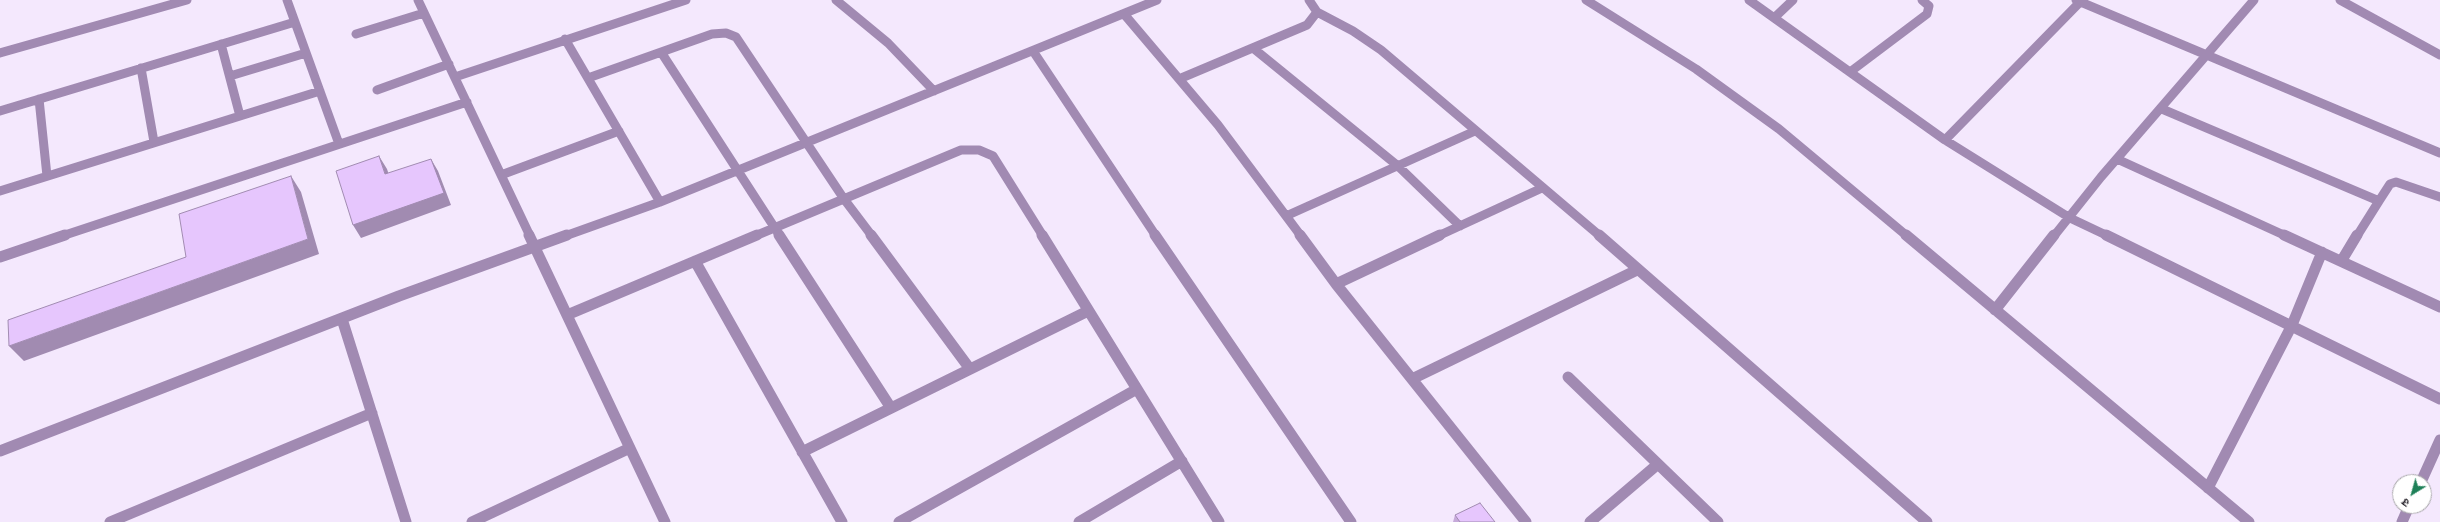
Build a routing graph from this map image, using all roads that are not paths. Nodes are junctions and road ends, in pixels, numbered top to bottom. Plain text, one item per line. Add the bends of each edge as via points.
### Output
1 (187, 0) edge
2 (287, 0) edge
3 (418, 0) edge
4 (686, 0) edge
5 (836, 0) edge
6 (1157, 0) edge
7 (1309, 0) edge
8 (1586, 0) edge
9 (1749, 0) edge
10 (1794, 0) edge
11 (1922, 0) edge
12 (2253, 0) edge
13 (2340, 0) edge
14 (2078, 1) edge
15 (158, 4) edge
16 (1318, 12) junction
17 (424, 13) junction
18 (1124, 14) junction
19 (1774, 18) junction
20 (295, 22) junction
21 (356, 34) dead end
22 (565, 39) junction
23 (221, 44) junction
24 (1253, 48) junction
25 (1033, 51) junction
26 (661, 52) junction
27 (0, 53) edge
28 (306, 53) junction
29 (2208, 54) junction
30 (2440, 55) edge
31 (449, 64) junction
32 (141, 68) junction
33 (1850, 72) junction
34 (230, 76) junction
35 (455, 77) junction
36 (588, 78) junction
37 (1179, 79) junction
38 (377, 90) dead end
39 (320, 91) junction
40 (934, 91) junction
41 (40, 99) junction
42 (467, 102) junction
43 (2162, 109) junction
44 (0, 110) edge
45 (240, 116) junction
46 (619, 131) junction
47 (1475, 131) junction
48 (1945, 140) junction
49 (154, 142) junction
50 (805, 143) junction
51 (339, 144) junction
52 (2440, 153) edge
53 (2117, 159) junction
54 (1398, 166) junction
55 (736, 171) junction
56 (501, 175) junction
57 (47, 176) junction
58 (1542, 188) junction
59 (0, 191) edge
60 (2440, 197) edge
61 (844, 199) junction
62 (2379, 201) junction
63 (660, 202) junction
64 (1286, 216) junction
65 (2070, 218) junction
66 (1460, 226) junction
67 (773, 229) junction
68 (534, 247) junction
69 (2322, 252) junction
70 (0, 257) edge
71 (2342, 260) junction
72 (695, 261) junction
73 (1637, 270) junction
74 (1336, 284) junction
75 (2440, 307) edge
76 (1995, 310) junction
77 (1088, 311) junction
78 (567, 315) junction
79 (342, 318) junction
80 (2292, 325) junction
81 (970, 369) junction
82 (1568, 377) dead end
83 (1412, 379) junction
84 (1137, 389) junction
85 (2440, 399) edge
86 (891, 408) junction
87 (372, 414) junction
88 (2440, 440) edge
89 (630, 448) junction
90 (0, 451) edge
91 (802, 452) junction
92 (1182, 461) junction
93 (1658, 464) junction
94 (2425, 474) edge
95 (2208, 488) junction
96 (110, 522) edge
97 (406, 522) edge
98 (472, 522) edge
99 (665, 522) edge
100 (842, 522) edge
101 (899, 522) edge
102 (1079, 522) edge
103 (1219, 522) edge
104 (1351, 522) edge
105 (1526, 522) edge
106 (1590, 522) edge
107 (1718, 522) edge
108 (1927, 522) edge
109 (2249, 522) edge

1 - 15 street
2 - 20 street
3 - 17 street
4 - 22 street
5 - 40 street via 888,43
6 - 18 street
7 - 16 street
8 - 76 street via 1696,69 1779,129
9 - 19 street
10 - 19 street
11 - 33 street via 1929,6 1926,14
12 - 29 street
13 - 30 street
14 - 29 street
14 - 48 street
15 - 27 street
16 - 24 street via 1308,25
16 - 47 street via 1353,31 1380,50
17 - 21 street
17 - 31 street
18 - 25 street
18 - 37 street
19 - 33 street
20 - 23 street
20 - 28 street
22 - 35 street
22 - 36 street
23 - 32 street
23 - 34 street
24 - 37 street
24 - 54 street
25 - 40 street
25 - 104 street via 1196,297
26 - 36 street
26 - 50 street via 712,34 736,37
26 - 55 street
28 - 34 street
28 - 39 street
29 - 43 street
29 - 52 street
31 - 35 street
31 - 38 street
32 - 41 street
32 - 49 street
33 - 48 street
34 - 45 street
35 - 42 street
36 - 46 street
37 - 64 street via 1218,125
39 - 45 street
39 - 51 street
40 - 50 street
41 - 44 street
41 - 57 street
42 - 51 street
42 - 56 street
43 - 53 street
43 - 62 street
45 - 49 street
46 - 56 street
46 - 63 street
47 - 54 street
47 - 58 street
48 - 65 street
49 - 57 street
50 - 55 street
50 - 61 street
51 - 70 street
53 - 65 street
53 - 69 street
54 - 64 street
54 - 66 street
55 - 63 street
55 - 67 street
56 - 68 street
57 - 59 street
58 - 66 street
58 - 73 street
60 - 62 street via 2396,182 2390,184
61 - 67 street
61 - 77 street via 961,150 979,150 993,156
61 - 81 street
62 - 71 street
63 - 68 street
64 - 74 street
65 - 76 street
65 - 80 street
66 - 74 street
67 - 72 street
67 - 86 street
68 - 78 street
68 - 79 street
69 - 71 street
69 - 80 street
71 - 75 street
72 - 78 street
72 - 91 street
73 - 83 street
73 - 108 street
74 - 83 street
76 - 95 street
77 - 81 street
77 - 84 street
78 - 89 street
79 - 87 street
79 - 90 street
80 - 85 street
80 - 95 street
81 - 86 street
82 - 93 street
83 - 105 street
84 - 92 street
84 - 101 street
86 - 91 street
87 - 96 street
87 - 97 street
88 - 94 street
89 - 98 street
89 - 99 street
91 - 100 street
92 - 102 street
92 - 103 street
93 - 106 street
93 - 107 street
95 - 109 street

